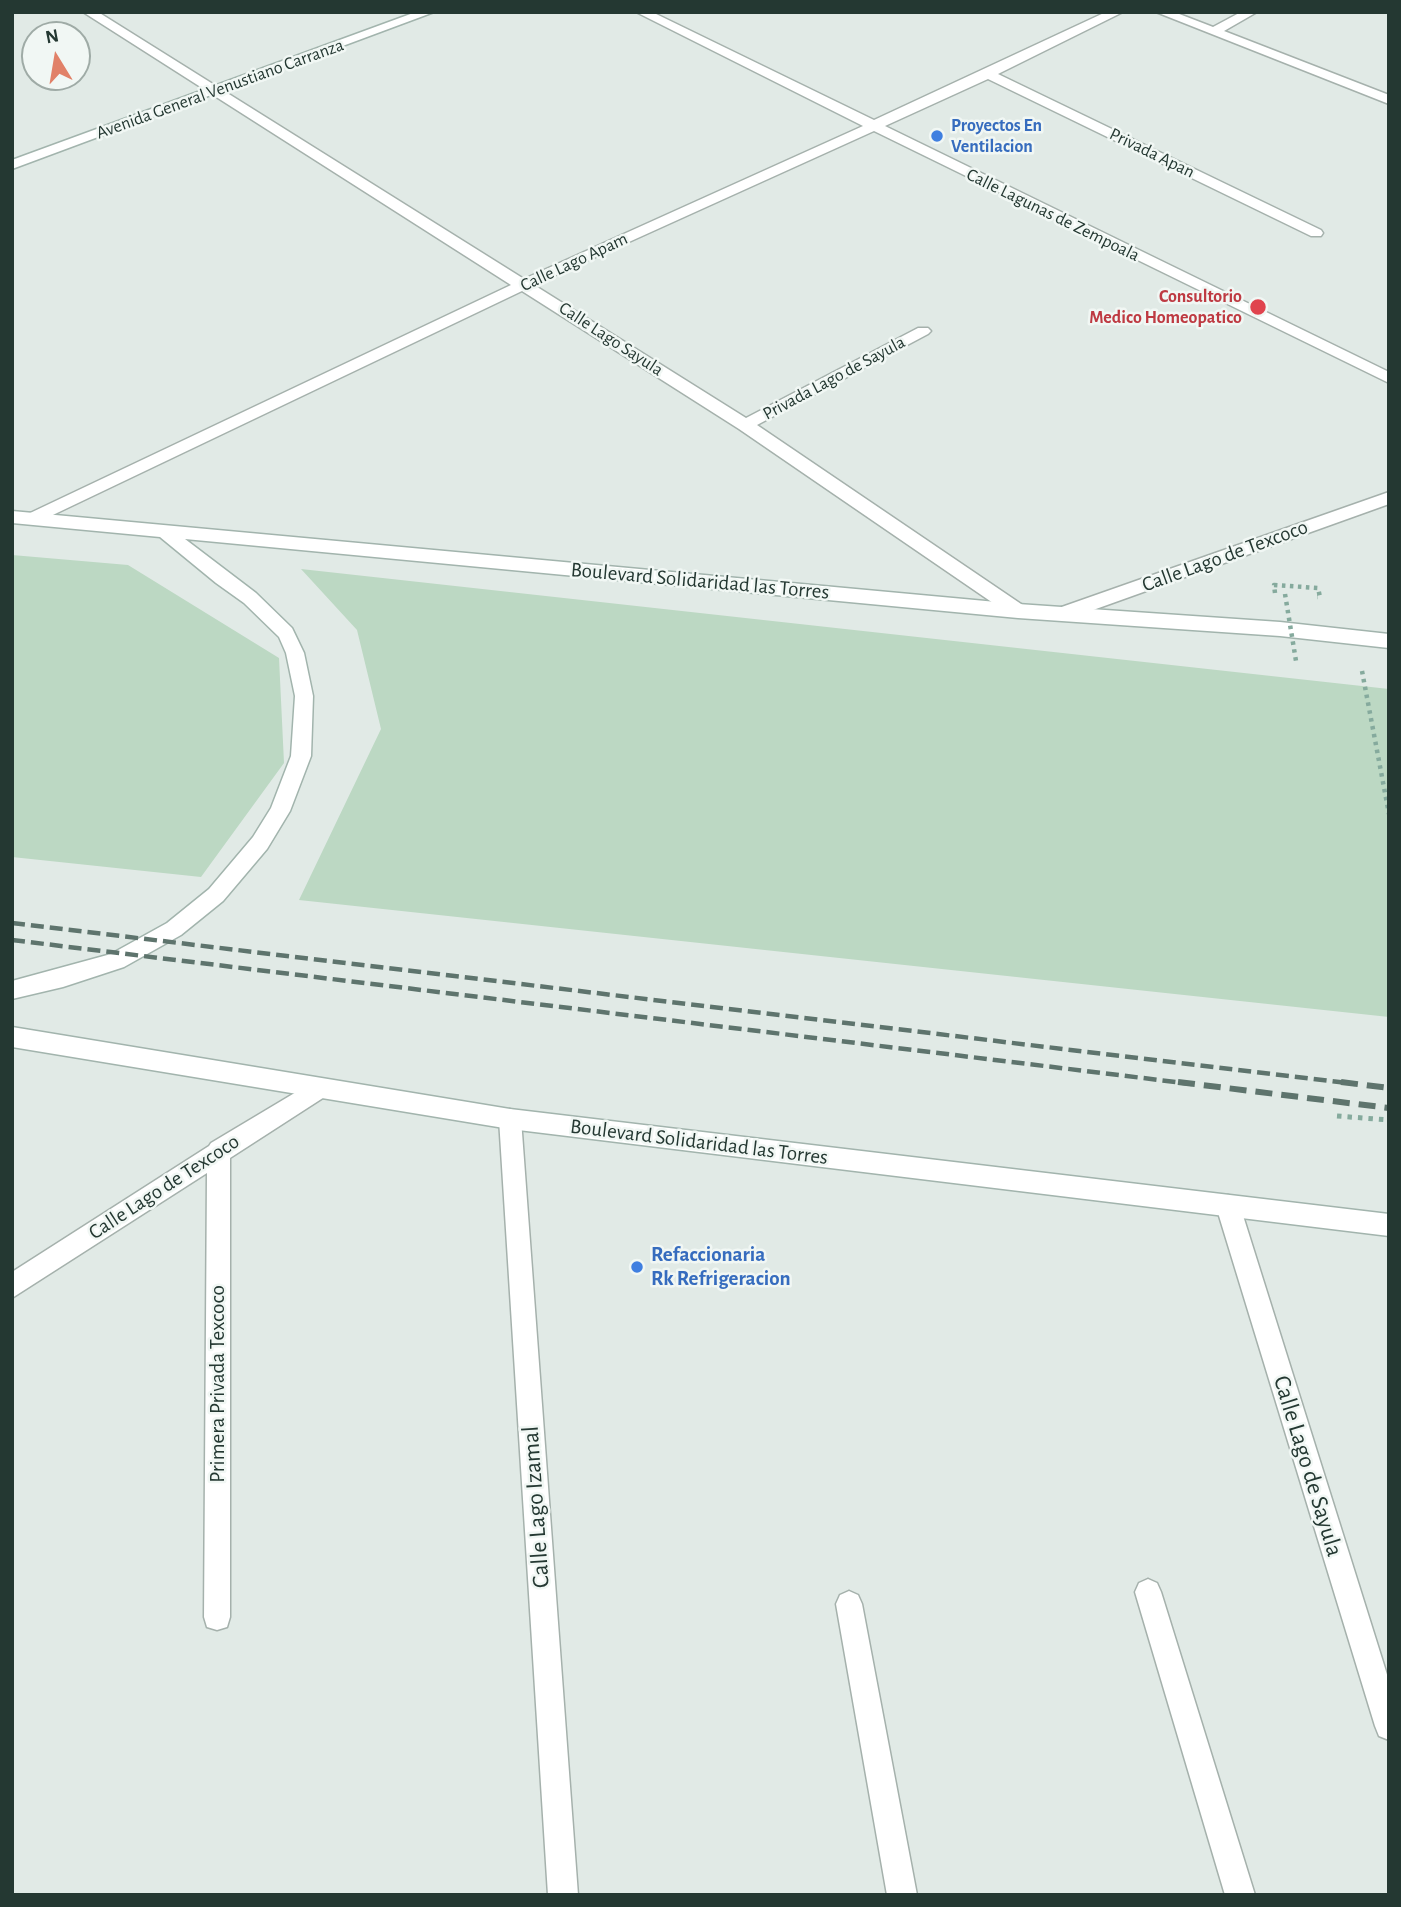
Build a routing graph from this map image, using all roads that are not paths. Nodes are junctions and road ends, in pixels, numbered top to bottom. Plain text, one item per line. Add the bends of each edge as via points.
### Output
1 (89, 12) edge
2 (428, 12) edge
3 (642, 12) edge
4 (1117, 12) edge
5 (1162, 12) edge
6 (1251, 12) edge
7 (1213, 32) junction
8 (988, 74) junction
9 (217, 91) junction
10 (1389, 100) edge
11 (872, 127) junction
12 (12, 165) edge
13 (1316, 233) dead end
14 (526, 284) junction
15 (923, 331) dead end
16 (1389, 378) edge
17 (746, 425) junction
18 (1389, 498) edge
19 (12, 517) edge
20 (34, 518) junction
21 (164, 531) junction
22 (1018, 611) junction
23 (1062, 614) junction
24 (1389, 641) edge
25 (12, 990) edge
26 (12, 1037) edge
27 (318, 1089) junction
28 (510, 1119) junction
29 (219, 1150) junction
30 (1228, 1206) junction
31 (1389, 1225) edge
32 (12, 1286) edge
33 (1148, 1592) dead end
34 (849, 1604) dead end
35 (217, 1617) dead end
36 (1389, 1726) edge
37 (563, 1895) edge
38 (902, 1895) edge
39 (1240, 1895) edge

1 - 9 street, Calle Lago Sayula
2 - 9 street, Avenida General Venustiano Carranza
3 - 11 street, Calle Lagunas de Zempoala
4 - 8 street, Calle Lago Apam
5 - 7 street
6 - 7 street
7 - 10 street
8 - 11 street, Calle Lago Apam
8 - 13 street, Privada Apan
9 - 12 street, Avenida General Venustiano Carranza
9 - 14 street, Calle Lago Sayula
11 - 14 street, Calle Lago Apam
11 - 16 street, Calle Lagunas de Zempoala
14 - 17 street, Calle Lago Sayula
14 - 20 street, Calle Lago Apam
15 - 17 street, Privada Lago de Sayula
17 - 22 street, Calle Lago Sayula
18 - 23 street, Calle Lago de Texcoco
19 - 20 street, Boulevard Solidaridad las Torres
20 - 21 street, Boulevard Solidaridad las Torres
21 - 22 street, Boulevard Solidaridad las Torres
21 - 25 street via 250,598 286,633 304,696 301,756 280,811 260,843 205,904 174,929 117,961
22 - 23 street, Boulevard Solidaridad las Torres
23 - 24 street, Boulevard Solidaridad las Torres
26 - 27 street, Boulevard Solidaridad las Torres
27 - 28 street, Boulevard Solidaridad las Torres
27 - 29 street, Calle Lago de Texcoco
28 - 30 street, Boulevard Solidaridad las Torres
28 - 37 street, Calle Lago Izamal
29 - 32 street, Calle Lago de Texcoco
29 - 35 street, Primera Privada Texcoco
30 - 31 street, Boulevard Solidaridad las Torres
30 - 36 street, Calle Lago de Sayula
33 - 39 street
34 - 38 street

